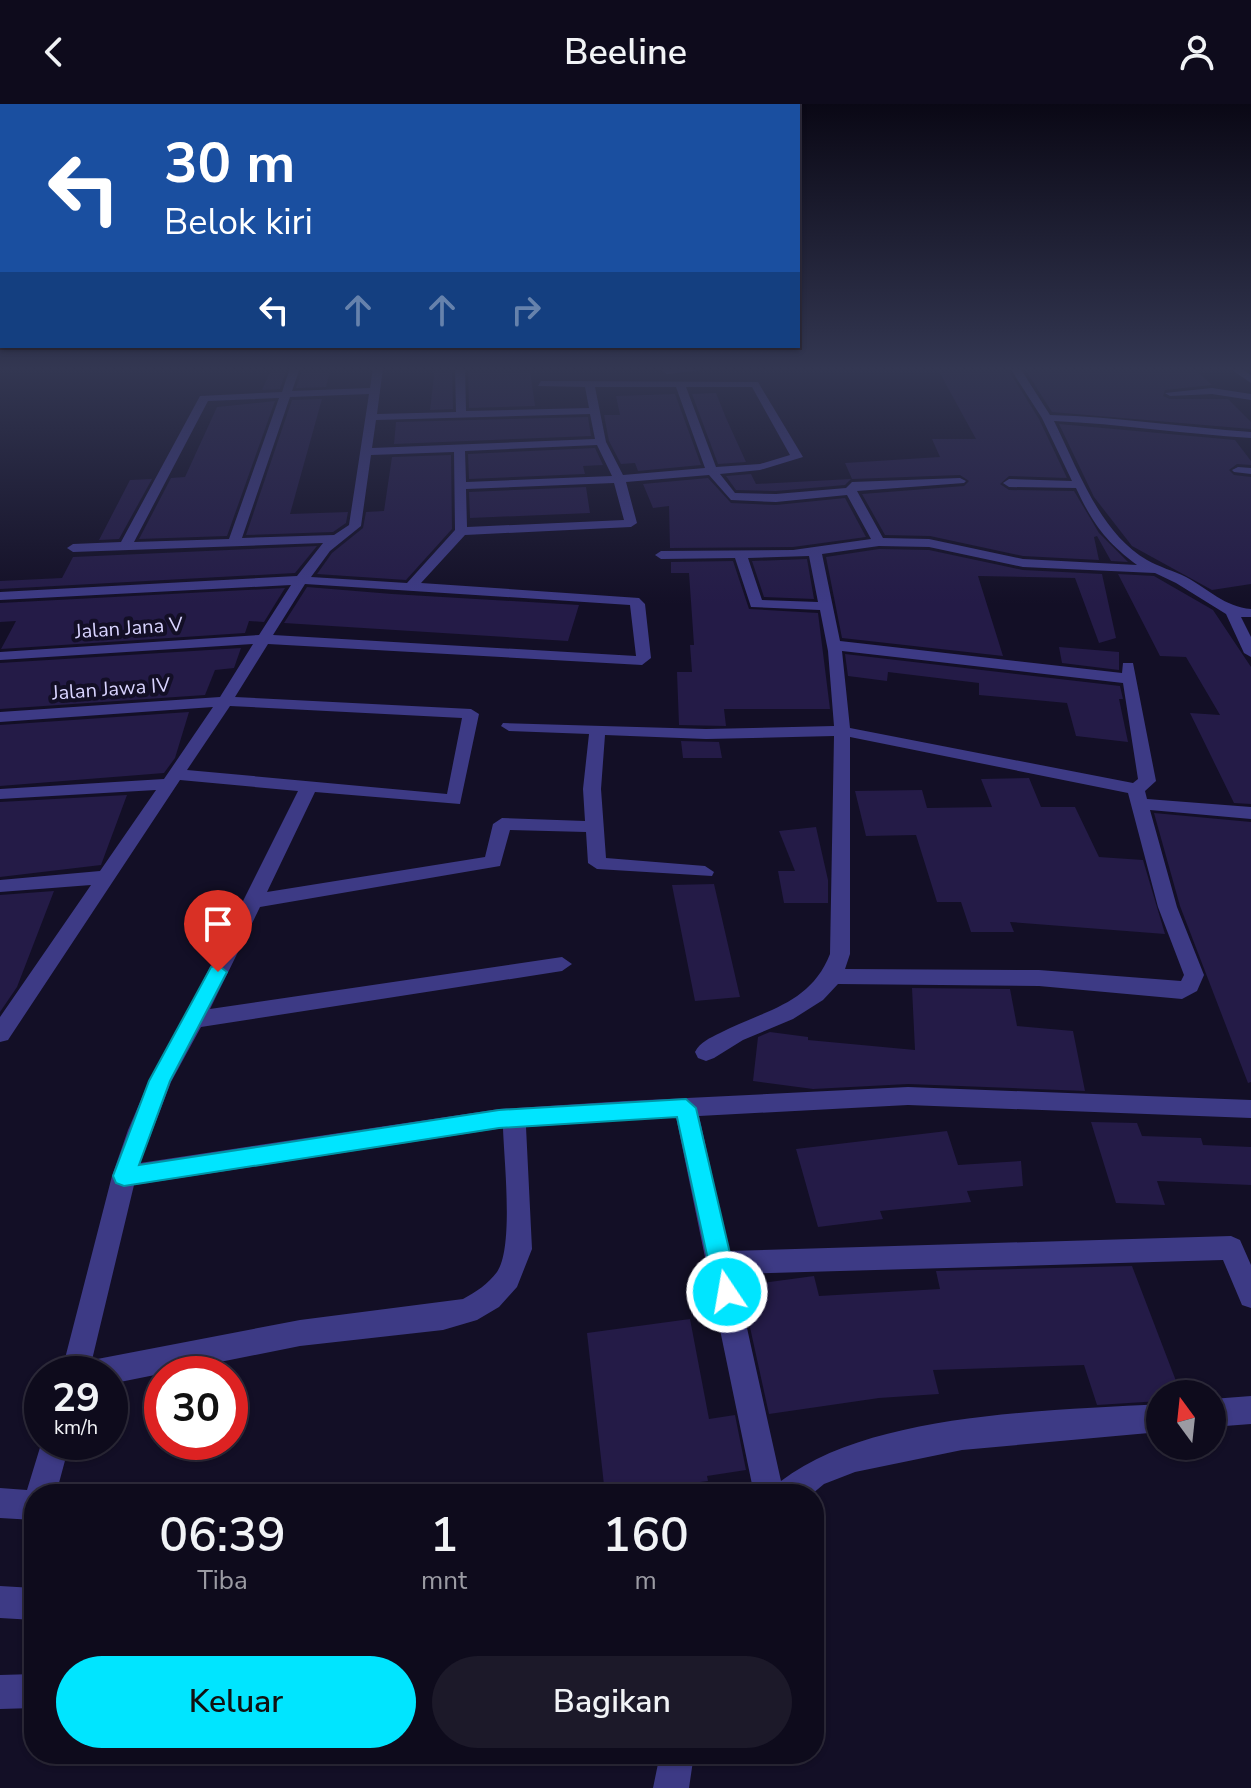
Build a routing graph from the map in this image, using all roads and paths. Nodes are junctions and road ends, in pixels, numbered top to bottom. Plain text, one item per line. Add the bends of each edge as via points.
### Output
1 (177, 447) edge
2 (268, 447) edge
3 (367, 447) edge
4 (492, 447) edge
5 (603, 447) edge
6 (703, 447) edge
7 (791, 447) edge
8 (1062, 447) edge
9 (459, 448) junction
10 (367, 452) junction
11 (712, 471) junction
12 (619, 479) junction
13 (960, 481) dead end
14 (1009, 483) dead end
15 (1082, 485) junction
16 (458, 486) junction
17 (851, 491) junction
18 (461, 531) junction
19 (336, 539) junction
20 (234, 542) junction
21 (879, 542) junction
22 (126, 546) junction
23 (73, 548) dead end
24 (815, 551) junction
25 (661, 555) dead end
26 (741, 556) junction
27 (1158, 571) junction
28 (302, 580) junction
29 (410, 587) junction
30 (0, 596) edge
31 (824, 606) junction
32 (1232, 612) junction
33 (1251, 613) edge
34 (261, 639) junction
35 (833, 645) junction
36 (1251, 653) edge
37 (0, 656) edge
38 (225, 701) junction
39 (0, 717) edge
40 (509, 726) dead end
41 (842, 731) junction
42 (597, 732) junction
43 (170, 779) junction
44 (309, 787) junction
45 (0, 794) edge
46 (1138, 796) junction
47 (1251, 813) edge
48 (594, 827) junction
49 (705, 872) dead end
50 (105, 877) junction
51 (0, 886) edge
52 (253, 901) junction
53 (562, 964) dead end
54 (831, 976) junction
55 (24, 998) junction
56 (0, 1000) edge
57 (194, 1020) junction
58 (0, 1034) edge
59 (706, 1052) dead end
60 (686, 1108) junction
61 (1251, 1109) edge
62 (514, 1118) junction
63 (124, 1176) junction
64 (721, 1263) junction
65 (1251, 1296) edge
66 (79, 1356) edge
67 (128, 1366) edge
68 (1251, 1410) edge
69 (1226, 1412) edge
70 (1146, 1419) edge
71 (51, 1460) edge
72 (44, 1484) edge
73 (767, 1484) edge
74 (796, 1484) edge
75 (0, 1503) edge
76 (24, 1504) edge
77 (0, 1602) edge
78 (24, 1603) edge
79 (24, 1691) edge
80 (0, 1692) edge
81 (675, 1764) edge
82 (671, 1788) edge

1 - 22 street
2 - 20 street
3 - 10 street
4 - 9 street
5 - 12 street
6 - 11 street
7 - 11 street via 797,457
8 - 15 street
9 - 10 street
9 - 16 street
10 - 19 street via 355,526
11 - 12 street
11 - 17 street via 731,496
12 - 16 street
12 - 18 street via 629,523
13 - 17 street via 854,485
14 - 15 street
15 - 27 street via 1103,530 1129,555
16 - 18 street
17 - 21 street
18 - 29 street
19 - 20 street
19 - 28 street
20 - 22 street
21 - 24 street
21 - 27 street via 929,543 1023,563
22 - 23 street
24 - 26 street
24 - 31 street
25 - 26 street
26 - 31 street via 756,604
27 - 32 street
28 - 29 street
28 - 30 street
28 - 34 street
29 - 34 street, Jalan Jana V via 634,601 644,658 637,662
31 - 35 street
32 - 33 street
32 - 36 street
34 - 37 street, Jalan Jana V
34 - 38 street
35 - 41 street
35 - 46 street via 1129,672 1147,781
38 - 39 street, Jalan Jawa IV
38 - 43 street
38 - 44 street, Jalan Jawa IV via 471,714 454,800
40 - 42 street
41 - 42 street
41 - 46 street
41 - 54 street via 842,919 840,954
42 - 48 street
43 - 44 street
43 - 45 street
43 - 50 street
44 - 52 street
46 - 47 street
46 - 54 street via 1154,869 1194,975 1182,991 1039,978
48 - 49 street via 597,863
48 - 52 street via 502,824 493,862
50 - 51 street
50 - 55 street
52 - 57 street
53 - 57 street
54 - 59 street via 816,994 736,1031
55 - 56 street
55 - 58 street
57 - 63 street via 160,1081
60 - 61 street via 908,1096
60 - 62 street
60 - 64 street
62 - 63 street
62 - 67 street via 519,1249 508,1278 490,1298 443,1317 300,1333
63 - 66 street
64 - 65 street via 1231,1248
64 - 73 street
68 - 69 street
70 - 74 street via 902,1444 842,1461
71 - 72 street
75 - 76 street
77 - 78 street
79 - 80 street
81 - 82 street

